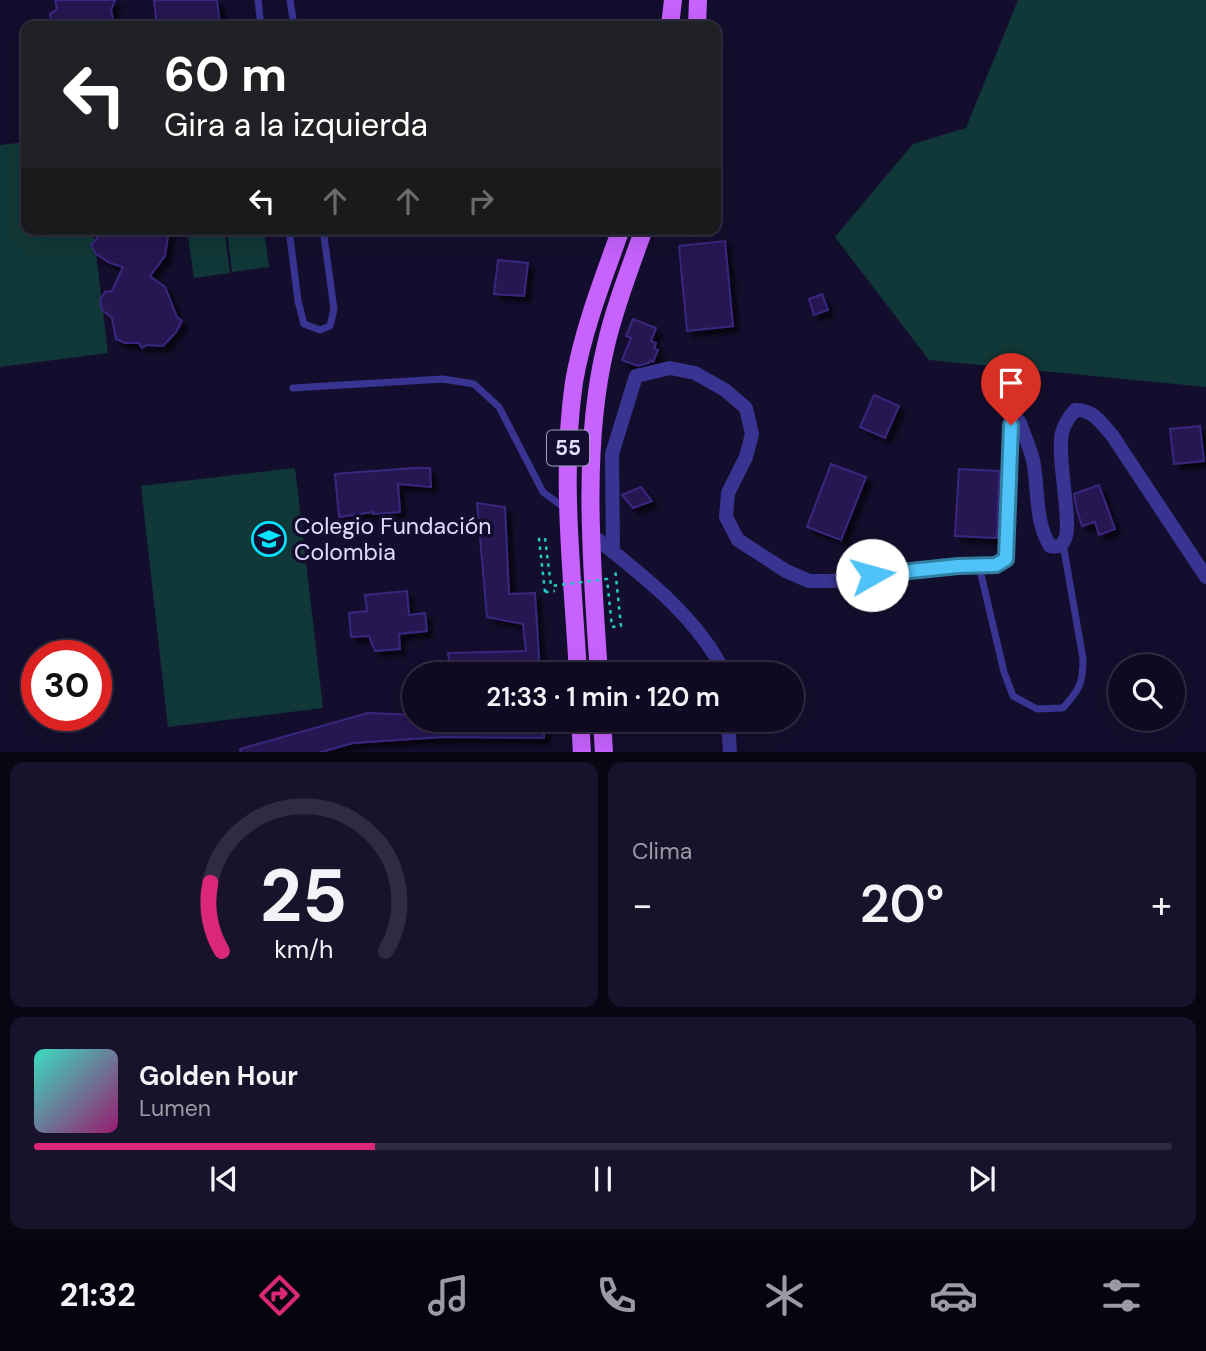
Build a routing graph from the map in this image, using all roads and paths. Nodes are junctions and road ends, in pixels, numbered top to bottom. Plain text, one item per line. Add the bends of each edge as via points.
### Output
1 (257, 0) edge
2 (290, 0) edge
3 (673, 0) edge
4 (698, 0) edge
5 (260, 21) edge
6 (293, 21) edge
7 (671, 21) edge
8 (697, 21) edge
9 (290, 235) edge
10 (324, 235) edge
11 (619, 235) edge
12 (642, 235) edge
13 (293, 388) dead end
14 (568, 510) junction
15 (593, 536) junction
16 (1063, 544) junction
17 (613, 552) junction
18 (979, 565) junction
19 (615, 568) dead end
20 (1206, 577) edge
21 (545, 592) dead end
22 (577, 662) edge
23 (598, 662) edge
24 (719, 662) edge
25 (581, 732) edge
26 (603, 732) edge
27 (729, 732) edge
28 (582, 752) edge
29 (604, 752) edge
30 (730, 752) edge

1 - 5 lane
2 - 6 lane
3 - 7 main road
4 - 8 main road
9 - 10 lane via 304,324 320,330 330,326 334,309
11 - 14 main road, 55 via 575,379
12 - 15 main road, 55 via 617,305 599,382 592,434
13 - 14 lane via 443,379 474,384 499,407 543,492
14 - 22 main road, 55
15 - 17 street
15 - 23 main road, 55
16 - 18 street via 1050,546 1045,537 1033,460 1020,423 1014,421 1006,559 996,565
16 - 18 lane via 1083,677 1079,690 1063,708 1037,709 1013,696
16 - 20 street via 1067,517 1061,479 1062,435 1075,410 1084,410 1112,435
17 - 18 street via 612,454 636,376 670,368 710,380 746,408 752,434 728,494 726,517 738,540 786,571 809,581 832,581
17 - 24 street via 691,621
19 - 21 path, bridge via 621,626 612,627 607,579 551,586 545,538 539,539
25 - 28 main road
26 - 29 main road
27 - 30 street

